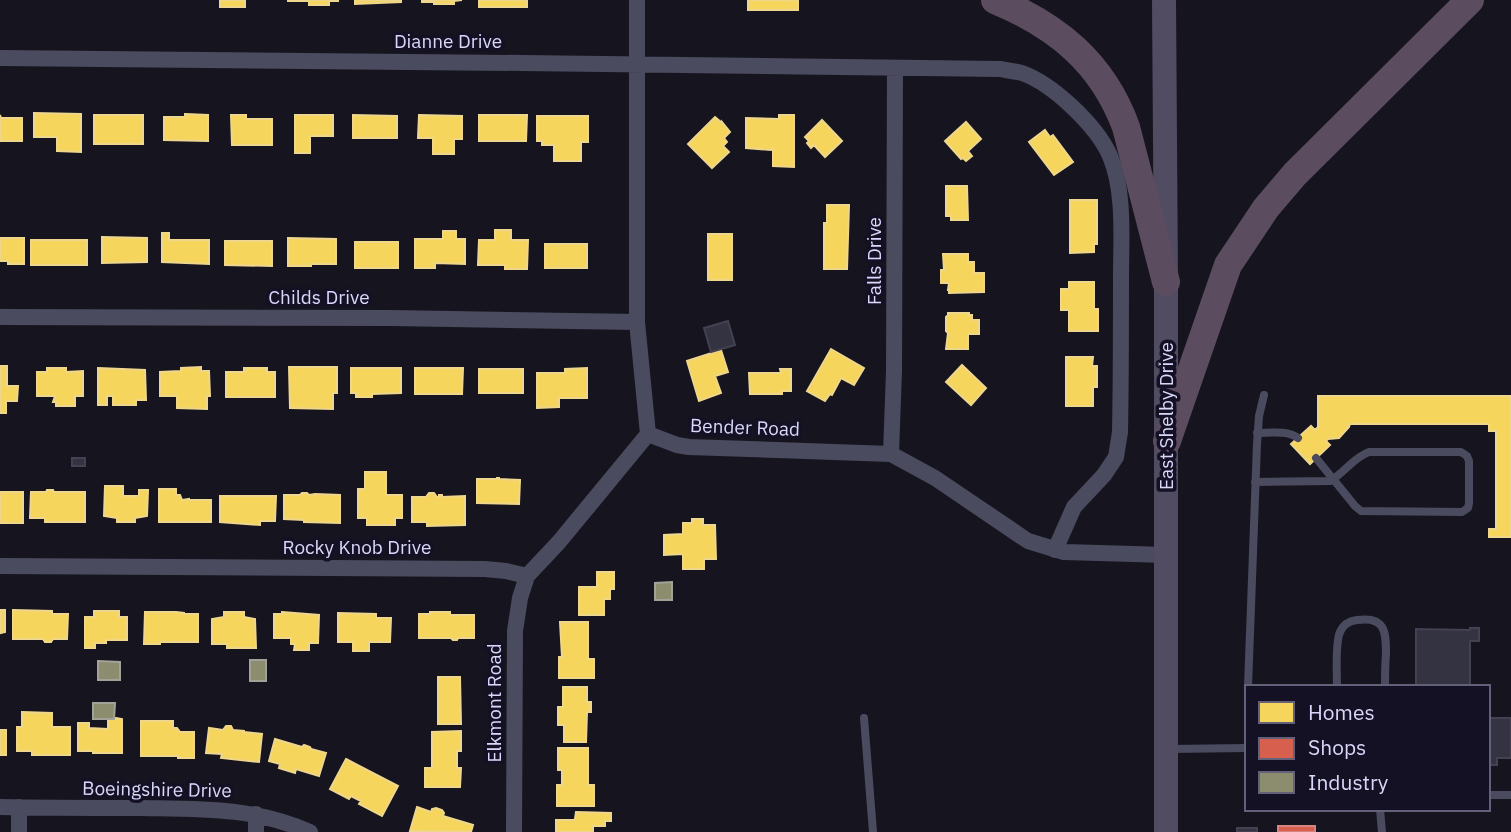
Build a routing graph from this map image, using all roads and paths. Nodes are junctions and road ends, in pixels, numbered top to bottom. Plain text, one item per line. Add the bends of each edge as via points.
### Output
1 (637, 0) edge
2 (995, 0) edge
3 (1164, 0) edge
4 (1470, 0) edge
5 (0, 58) edge
6 (638, 65) junction
7 (895, 69) junction
8 (1166, 282) junction
9 (0, 317) edge
10 (637, 322) junction
11 (1264, 395) dead end
12 (1257, 433) junction
13 (648, 434) junction
14 (1298, 438) dead end
15 (1167, 441) junction
16 (891, 454) junction
17 (1316, 458) dead end
18 (1334, 480) junction
19 (1255, 482) junction
20 (1055, 550) junction
21 (1167, 555) junction
22 (0, 566) edge
23 (527, 576) junction
24 (1248, 685) edge
25 (1337, 685) edge
26 (1385, 685) edge
27 (864, 718) dead end
28 (1245, 748) edge
29 (1166, 749) junction
30 (1490, 795) edge
31 (1511, 795) edge
32 (0, 807) edge
33 (19, 807) junction
34 (1380, 811) edge
35 (256, 814) junction
36 (19, 832) edge
37 (256, 832) edge
38 (310, 832) edge
39 (514, 832) edge
40 (873, 832) edge
41 (1166, 832) edge
42 (1382, 832) edge

1 - 6 street
2 - 8 highway via 1058,34 1101,78 1126,127
3 - 8 main road, East Shelby Drive
4 - 15 highway via 1295,174 1244,240 1223,278
5 - 6 street, Dianne Drive
6 - 7 street, Dianne Drive
6 - 10 street
7 - 16 street, Falls Drive
7 - 20 street, Dianne Drive via 1021,73 1067,102 1110,157 1121,237 1120,432 1116,457 1074,507
8 - 15 main road, East Shelby Drive
9 - 10 street, Childs Drive
10 - 13 street
11 - 12 lane
12 - 14 lane via 1287,433
12 - 19 lane
13 - 16 street, Bender Road via 689,447
13 - 23 street
15 - 21 main road, East Shelby Drive
16 - 20 street, Bender Road via 1028,541
17 - 18 lane
18 - 18 lane via 1366,453 1461,452 1469,461 1469,503 1457,512 1361,511
18 - 19 lane
19 - 24 lane
20 - 21 street, Bender Road
21 - 29 main road, East Shelby Drive
22 - 23 street, Rocky Knob Drive via 485,569
23 - 39 street, Elkmont Road via 515,631
25 - 26 lane via 1340,630 1357,620 1378,622 1383,628
27 - 40 lane
28 - 29 lane
29 - 41 main road, East Shelby Drive
30 - 31 lane
32 - 33 street, Boeingshire Drive
33 - 35 street, Boeingshire Drive via 207,809
33 - 36 street
34 - 42 lane
35 - 37 street
35 - 38 street, Boeingshire Drive

